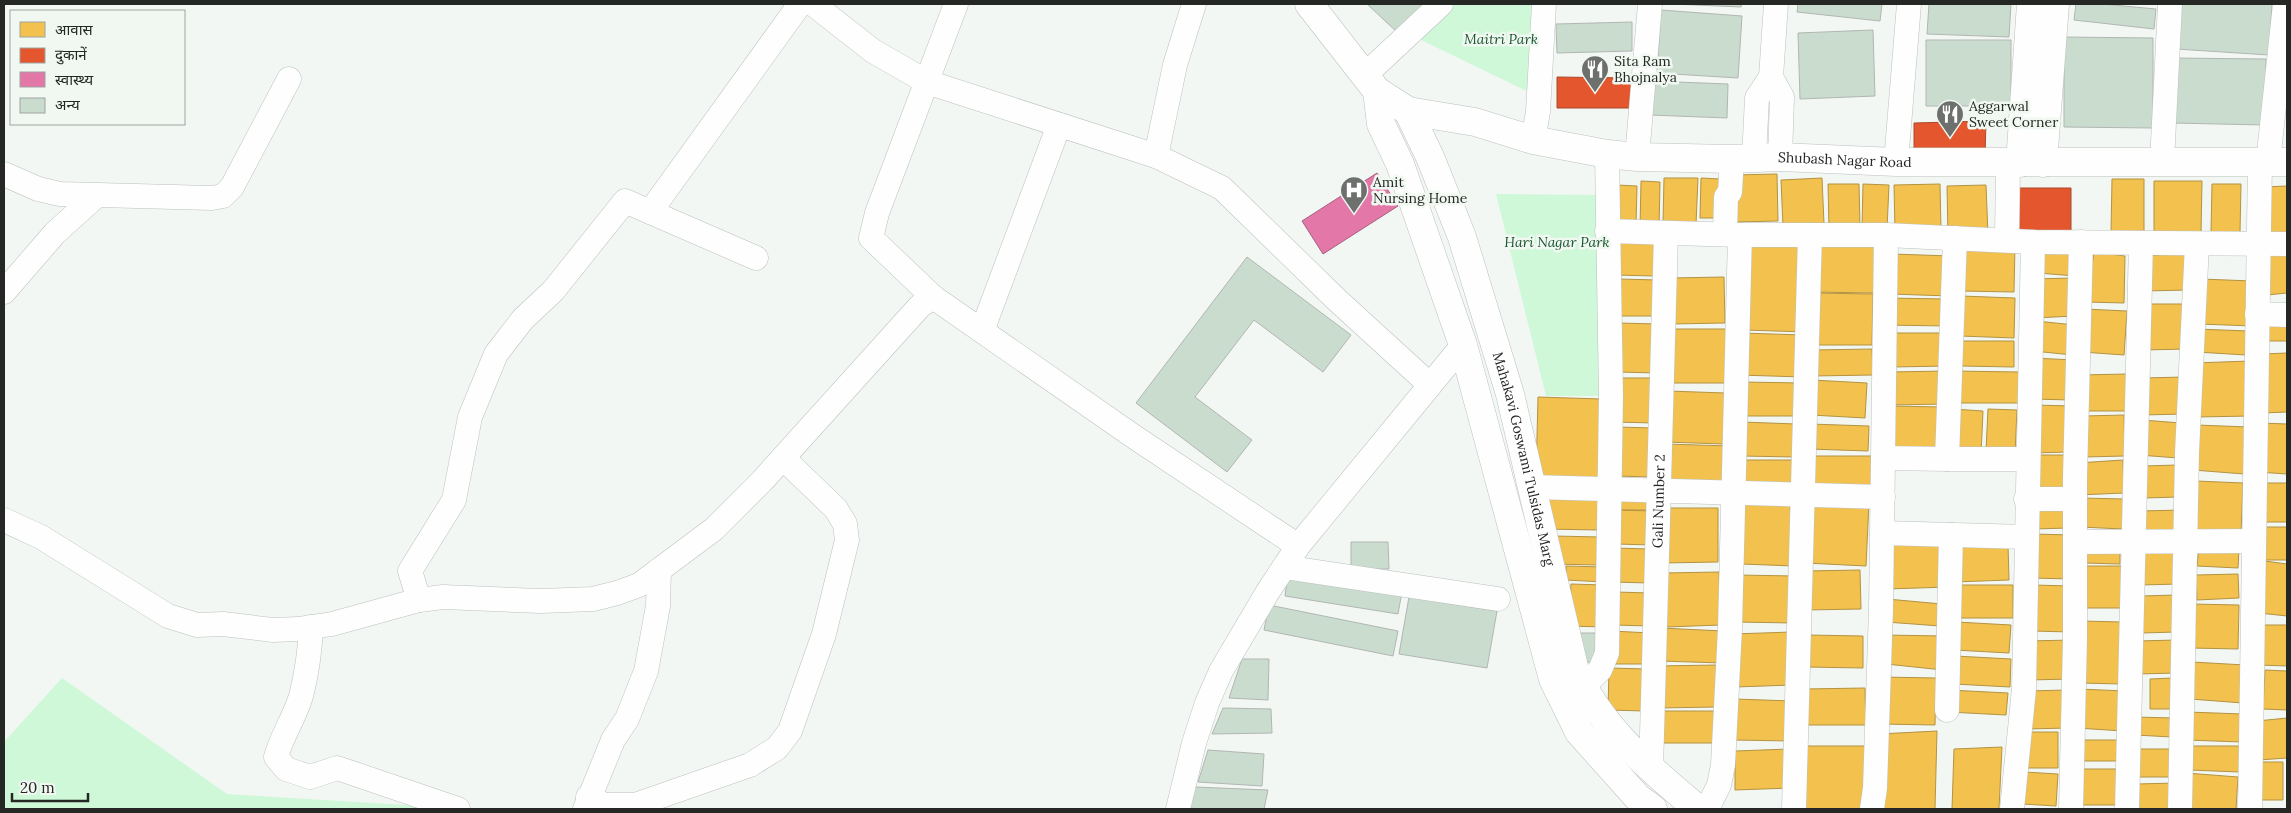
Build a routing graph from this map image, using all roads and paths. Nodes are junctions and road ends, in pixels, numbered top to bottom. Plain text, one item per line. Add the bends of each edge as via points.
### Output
1 (800, 4) edge
2 (812, 4) edge
3 (956, 4) edge
4 (1194, 4) edge
5 (1441, 4) edge
6 (1544, 4) edge
7 (1650, 4) edge
8 (1776, 4) edge
9 (1909, 4) edge
10 (2031, 4) edge
11 (2055, 4) edge
12 (2170, 4) edge
13 (2285, 4) edge
14 (1312, 5) edge
15 (289, 79) dead end
16 (927, 82) junction
17 (1371, 83) junction
18 (1408, 110) junction
19 (1059, 125) junction
20 (1533, 140) junction
21 (1606, 154) junction
22 (1156, 156) junction
23 (1637, 157) junction
24 (1755, 158) junction
25 (1896, 162) junction
26 (2162, 162) junction
27 (2272, 162) edge
28 (2024, 163) junction
29 (4, 174) edge
30 (96, 196) junction
31 (650, 212) junction
32 (1606, 231) junction
33 (1666, 233) junction
34 (1733, 235) junction
35 (1810, 235) junction
36 (1886, 235) junction
37 (1955, 238) junction
38 (2007, 240) junction
39 (2033, 242) junction
40 (2081, 242) junction
41 (2141, 243) junction
42 (2197, 244) junction
43 (2258, 244) junction
44 (2287, 244) edge
45 (756, 258) dead end
46 (4, 292) edge
47 (933, 297) junction
48 (2257, 314) junction
49 (2287, 315) edge
50 (982, 331) junction
51 (1463, 345) junction
52 (1430, 385) junction
53 (783, 458) junction
54 (1883, 458) junction
55 (1947, 459) junction
56 (2027, 460) junction
57 (1532, 488) junction
58 (1610, 490) junction
59 (1658, 490) junction
60 (1734, 493) junction
61 (1802, 495) junction
62 (1882, 497) junction
63 (2026, 499) junction
64 (2075, 499) junction
65 (4, 520) edge
66 (1882, 533) junction
67 (1951, 535) junction
68 (2026, 537) junction
69 (2134, 540) junction
70 (2186, 540) junction
71 (2254, 541) junction
72 (2075, 542) junction
73 (1298, 546) junction
74 (1284, 567) junction
75 (659, 570) junction
76 (1498, 599) dead end
77 (419, 600) junction
78 (311, 627) junction
79 (1582, 688) junction
80 (1947, 710) dead end
81 (1651, 770) junction
82 (586, 803) edge
83 (1642, 806) edge
84 (458, 809) edge
85 (1178, 809) edge
86 (1698, 809) edge
87 (1707, 809) edge
88 (1794, 809) edge
89 (1872, 809) edge
90 (2012, 809) edge
91 (2071, 809) edge
92 (2128, 809) edge
93 (2180, 809) edge
94 (2250, 809) edge

1 - 31 street
2 - 16 street via 873,51
3 - 16 street
4 - 22 street via 1175,65
5 - 17 street
6 - 20 street via 1538,112
7 - 23 street
8 - 24 street via 1771,77 1782,97
9 - 25 street
10 - 28 street
11 - 28 street
12 - 26 street
13 - 27 street
14 - 17 street, Mahakavi Goswami Tulsidas Marg
15 - 30 street via 232,187 223,196
16 - 19 street
16 - 47 street via 877,213 871,238
17 - 18 street, Mahakavi Goswami Tulsidas Marg
17 - 51 street, Mahakavi Goswami Tulsidas Marg via 1381,124 1400,164
18 - 20 street, Shubash Nagar Road via 1475,122
18 - 57 street, Mahakavi Goswami Tulsidas Marg via 1462,238 1510,394
19 - 22 street
19 - 50 street
20 - 21 street, Shubash Nagar Road
21 - 23 street, Shubash Nagar Road
21 - 32 street
22 - 52 street via 1222,188
23 - 24 street, Shubash Nagar Road
24 - 25 street, Shubash Nagar Road
24 - 34 street via 1726,197
25 - 28 street, Shubash Nagar Road
26 - 27 street, Shubash Nagar Road
26 - 28 street, Shubash Nagar Road
27 - 43 street
28 - 38 street
29 - 30 street via 60,194
30 - 46 street via 55,233
31 - 45 street
31 - 77 street via 625,200 553,291 523,319 496,354 470,417 454,500 410,571
32 - 33 street
32 - 58 street
33 - 34 street
33 - 59 street, Gali Number 2
34 - 35 street
34 - 60 street
35 - 36 street
35 - 61 street
36 - 37 street
36 - 54 street
37 - 38 street
37 - 55 street
38 - 39 street
39 - 40 street
39 - 56 street
40 - 41 street
40 - 64 street
41 - 42 street
41 - 69 street
42 - 43 street
42 - 70 street
43 - 44 street
43 - 48 street
47 - 50 street
47 - 53 street via 920,306
48 - 49 street
48 - 71 street
50 - 73 street
51 - 52 street
51 - 83 street, Mahakavi Goswami Tulsidas Marg via 1553,678 1579,732
52 - 73 street
53 - 75 street via 714,529
53 - 82 street via 836,509 845,524 847,540 824,634 790,731 777,748 750,765 635,805
54 - 55 street
54 - 62 street
55 - 56 street
56 - 63 street
57 - 58 street
57 - 79 street, Mahakavi Goswami Tulsidas Marg via 1574,667
58 - 59 street
58 - 79 street via 1607,654 1600,670
59 - 60 street
59 - 81 street, Gali Number 2
60 - 61 street
60 - 87 street via 1723,765 1719,785
61 - 62 street
61 - 88 street
62 - 66 street
63 - 64 street
63 - 68 street
64 - 72 street
65 - 78 street via 41,537 181,622 273,630
66 - 67 street
66 - 89 street via 1876,768
67 - 68 street
67 - 80 street
68 - 90 street via 2024,689
69 - 70 street
69 - 72 street
69 - 92 street
70 - 71 street
70 - 93 street
71 - 94 street
72 - 91 street
73 - 74 street
74 - 76 street
74 - 85 street via 1222,671 1207,703
75 - 77 street via 639,585 593,599 541,601 442,597
75 - 82 street via 658,606 646,671 627,719 612,740
77 - 78 street
78 - 84 street via 310,657 300,697 276,757 286,769 310,777 336,768
79 - 81 street, Mahakavi Goswami Tulsidas Marg via 1612,729
81 - 86 street, Mahakavi Goswami Tulsidas Marg

